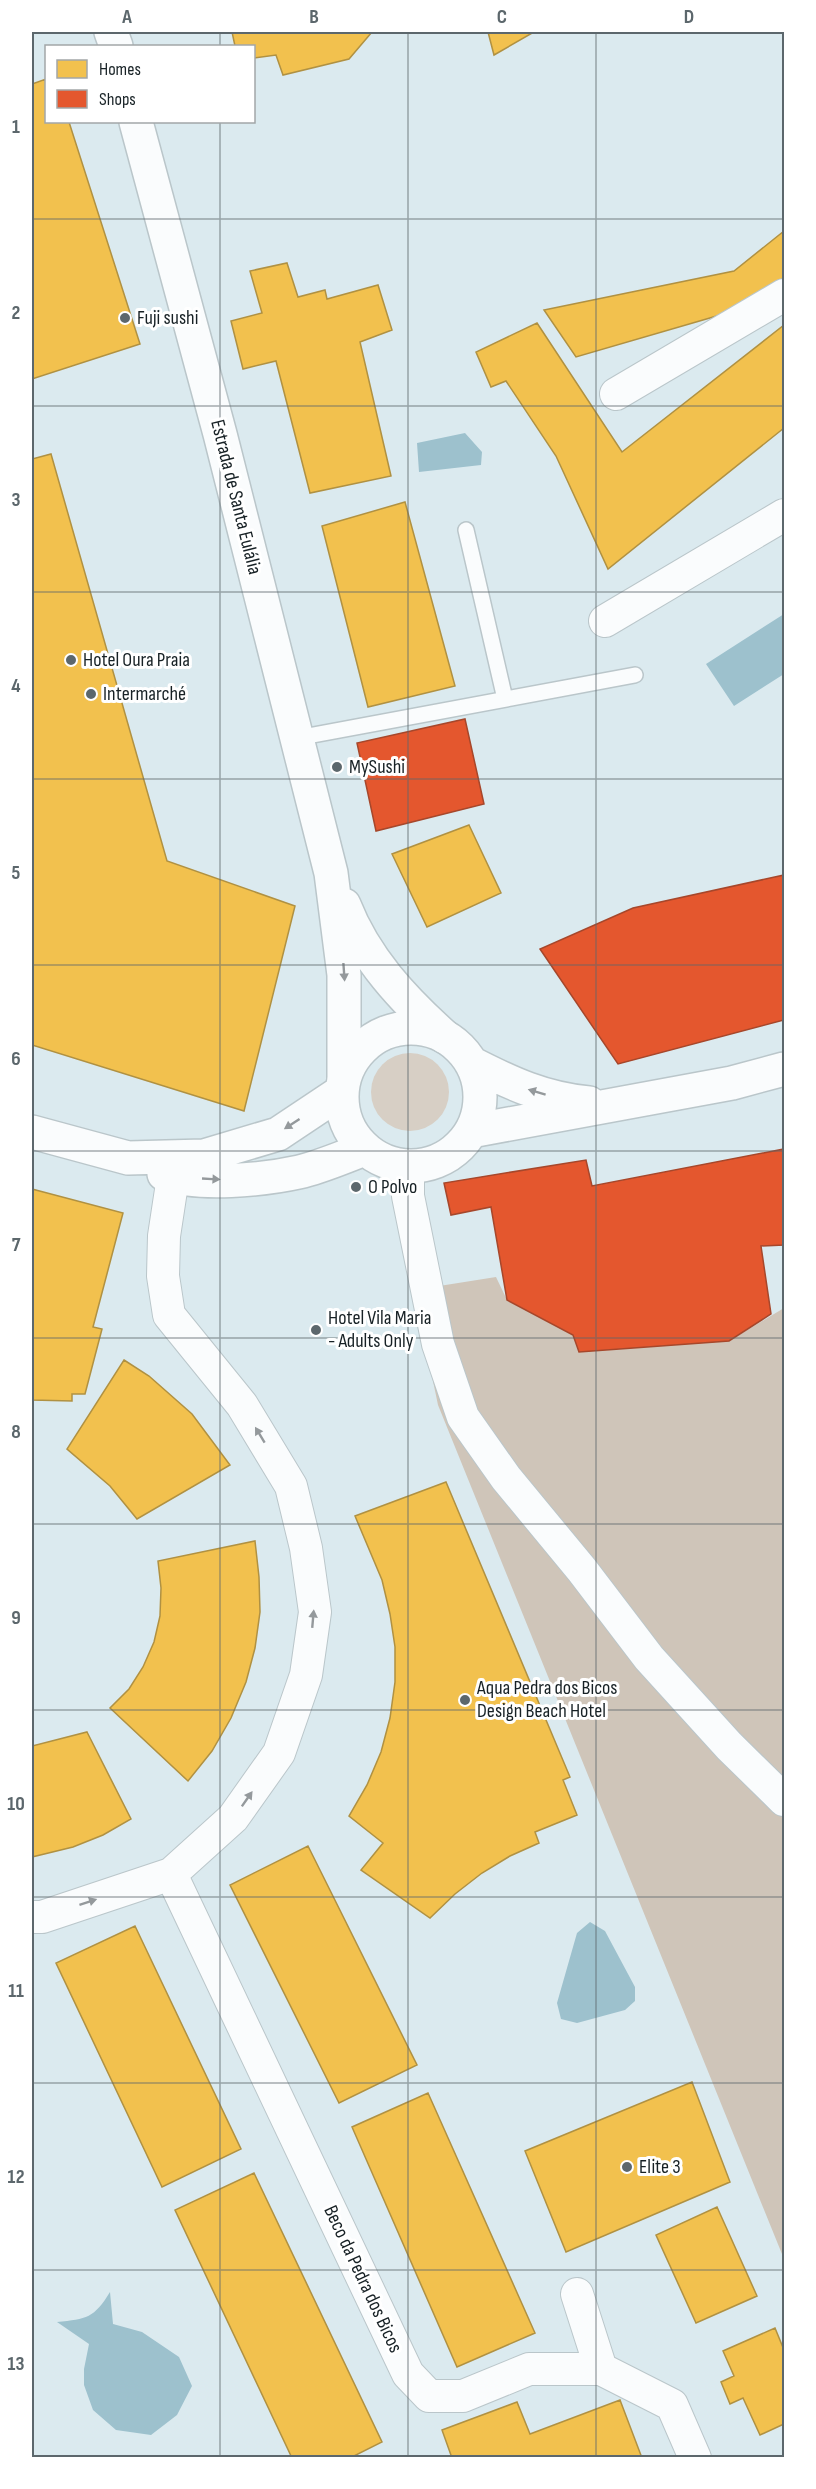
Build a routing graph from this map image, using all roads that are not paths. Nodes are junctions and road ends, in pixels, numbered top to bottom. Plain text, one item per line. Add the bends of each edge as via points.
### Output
1 (136, 123) edge
2 (784, 295) edge
3 (616, 394) dead end
4 (784, 515) edge
5 (466, 530) dead end
6 (605, 621) dead end
7 (635, 675) dead end
8 (505, 699) junction
9 (297, 738) junction
10 (331, 873) junction
11 (445, 1037) junction
12 (471, 1063) junction
13 (784, 1070) edge
14 (343, 1085) junction
15 (615, 1106) junction
16 (471, 1131) junction
17 (39, 1139) edge
18 (365, 1149) junction
19 (408, 1167) junction
20 (173, 1177) junction
21 (784, 1800) edge
22 (171, 1874) junction
23 (32, 1917) edge
24 (577, 2294) dead end
25 (601, 2369) junction
26 (694, 2457) edge

1 - 9 street, Estrada de Santa Eulália
2 - 3 street
4 - 6 street
5 - 8 lane
7 - 8 lane
8 - 9 lane
9 - 10 street, Estrada de Santa Eulália
10 - 11 street, Estrada de Santa Eulália via 350,920 375,964 407,1003
10 -> 14 street, Estrada de Santa Eulália via 344,975
11 - 12 street, Estrada de Santa Eulália
11 - 14 street, Estrada de Santa Eulália via 405,1028 385,1033 353,1059
15 -> 12 street, Estrada de Santa Eulália via 564,1101 516,1086
12 - 16 street, Estrada de Santa Eulália via 480,1097
13 - 15 street, Estrada de Santa Eulália
14 -> 17 street via 278,1134 204,1156 128,1158
14 - 18 street, Estrada de Santa Eulália via 347,1124
15 - 16 street, Estrada de Santa Eulália
16 - 19 street, Estrada de Santa Eulália via 444,1158
17 - 20 street
18 - 19 street, Estrada de Santa Eulália via 392,1164
20 -> 18 street via 231,1181 300,1172
19 - 21 street via 408,1196 438,1344 463,1417 506,1478 649,1658
22 -> 20 street via 233,1818 279,1752 306,1675 315,1612 306,1548 291,1486 242,1404 170,1315 163,1276
23 -> 22 street
22 - 25 street, Beco da Pedra dos Bicos via 408,2374 429,2396 463,2396 529,2369
24 - 25 street
25 - 26 street, Beco da Pedra dos Bicos via 672,2405

